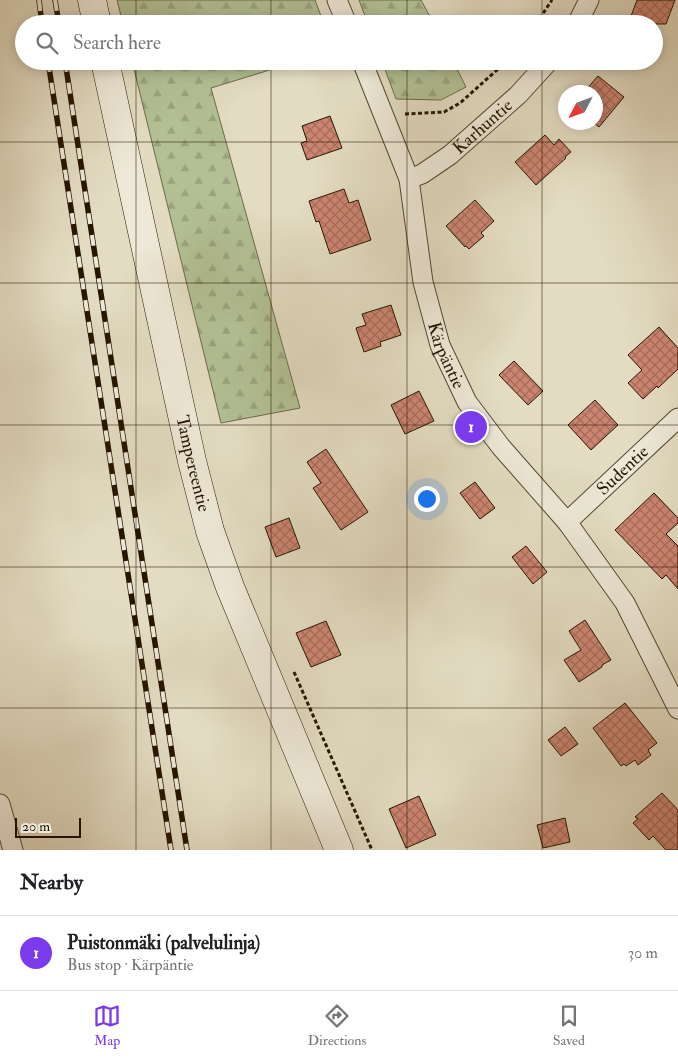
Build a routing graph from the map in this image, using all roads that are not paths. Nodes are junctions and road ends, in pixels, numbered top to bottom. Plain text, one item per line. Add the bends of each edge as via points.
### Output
1 (92, 0) edge
2 (337, 0) edge
3 (589, 0) edge
4 (95, 15) edge
5 (343, 15) edge
6 (582, 15) edge
7 (107, 70) edge
8 (365, 70) edge
9 (540, 70) edge
10 (409, 179) junction
11 (678, 418) edge
12 (566, 522) junction
13 (678, 709) edge
14 (0, 804) edge
15 (13, 850) edge
16 (339, 850) edge

1 - 4 main road
2 - 5 street
3 - 6 street
7 - 16 main road, Tampereentie via 210,531
8 - 10 street, Kärpäntie
9 - 10 street, Karhuntie via 518,96 450,155
10 - 12 street, Kärpäntie via 423,282 440,345 467,402
11 - 12 street, Sudentie
12 - 13 street, Kärpäntie via 625,603
14 - 15 street

